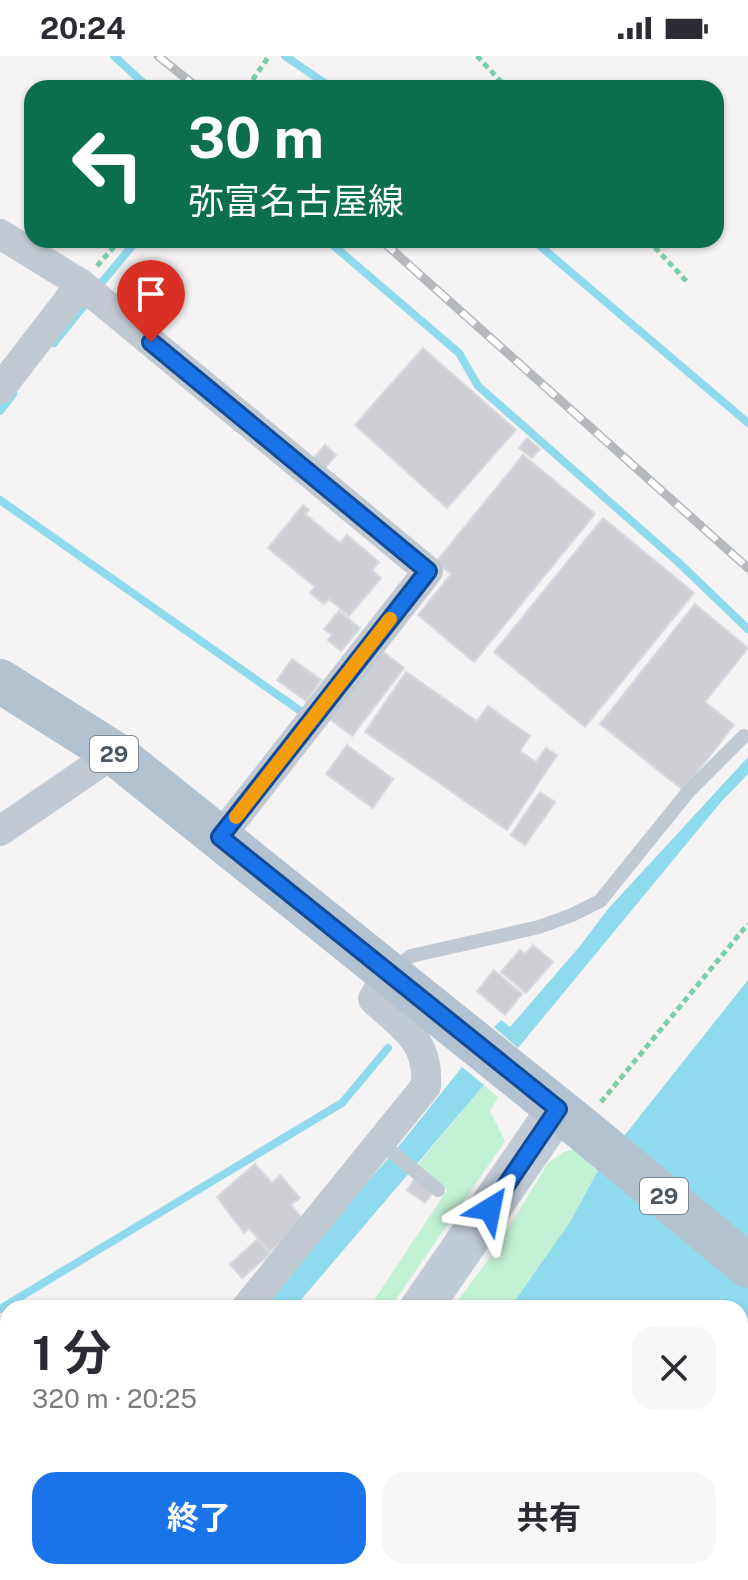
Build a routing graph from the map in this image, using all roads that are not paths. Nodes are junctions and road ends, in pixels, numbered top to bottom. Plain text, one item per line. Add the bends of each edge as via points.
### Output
1 (0, 234) edge
2 (81, 284) junction
3 (0, 389) edge
4 (0, 681) edge
5 (744, 736) dead end
6 (114, 753) junction
7 (0, 831) edge
8 (220, 837) junction
9 (388, 974) junction
10 (569, 1118) junction
11 (385, 1147) junction
12 (438, 1190) dead end
13 (748, 1266) edge
14 (253, 1300) edge
15 (427, 1300) edge

1 - 2 street
2 - 3 street
2 - 8 street via 428,571
4 - 6 main road, 29
5 - 9 lane via 688,792 600,901 539,927 411,956
6 - 7 street
6 - 8 main road, 29
8 - 9 main road, 29
9 - 10 main road, 29
9 - 11 street via 373,999 420,1044 428,1067 426,1086
10 - 13 main road, 29
10 - 15 main road
11 - 12 lane
11 - 14 street

